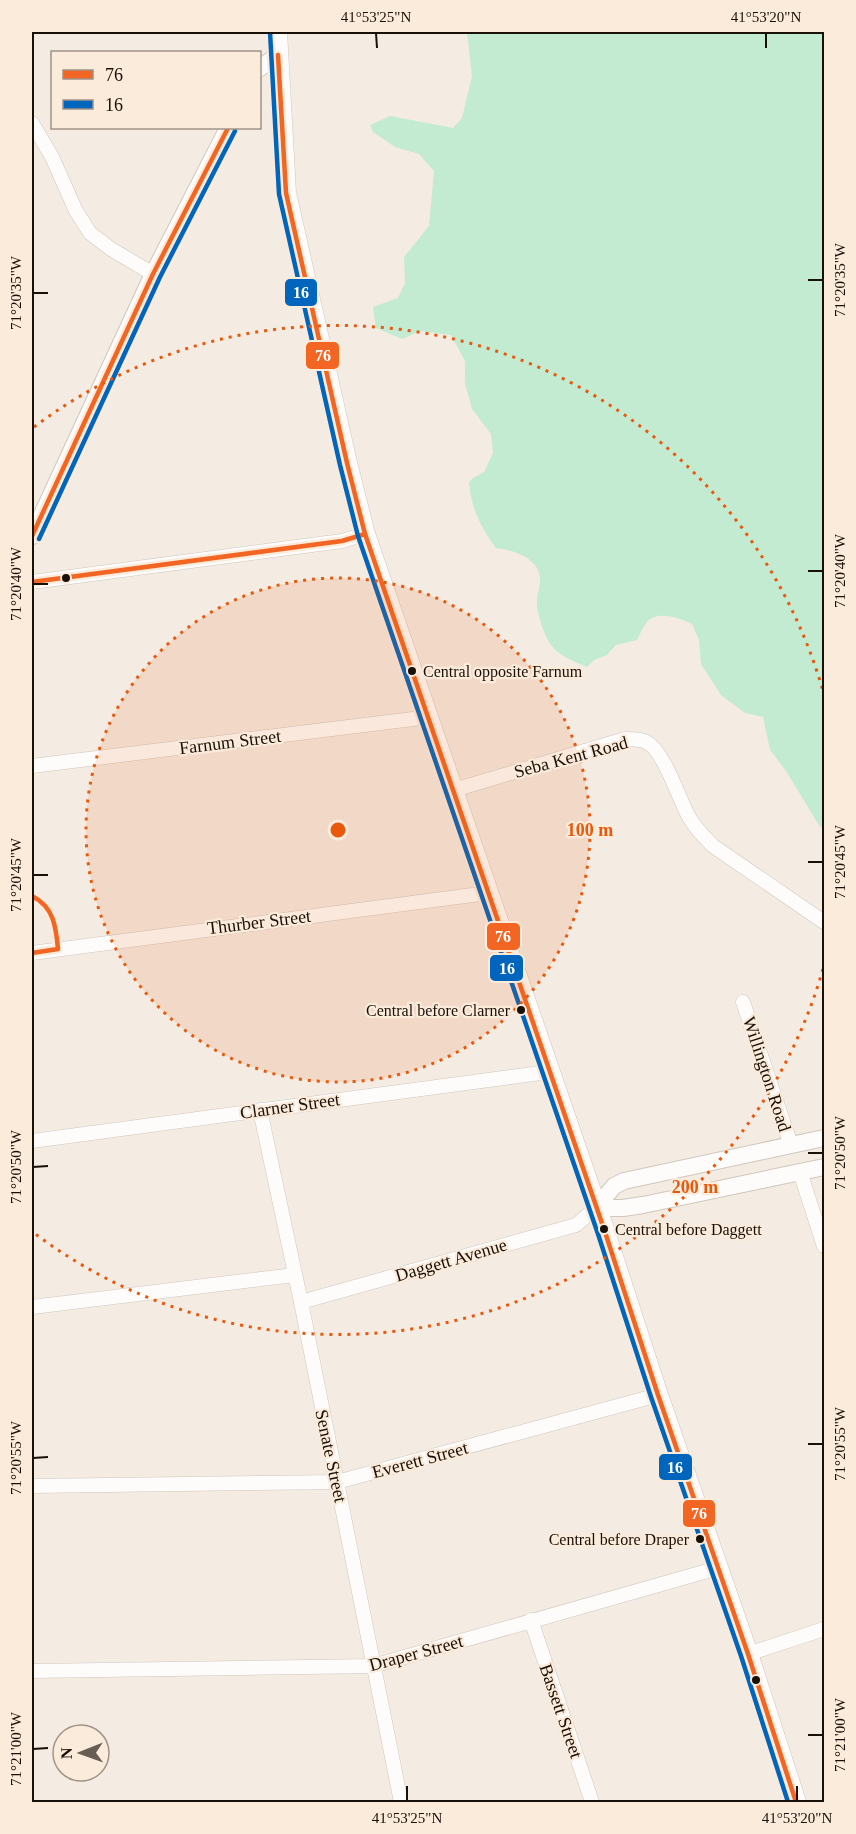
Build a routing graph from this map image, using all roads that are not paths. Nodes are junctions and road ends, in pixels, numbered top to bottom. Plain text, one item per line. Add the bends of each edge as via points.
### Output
1 (277, 32) edge
2 (278, 55) junction
3 (261, 67) edge
4 (32, 123) edge
5 (227, 129) edge
6 (153, 274) junction
7 (32, 532) edge
8 (365, 534) junction
9 (32, 582) edge
10 (429, 717) junction
11 (32, 766) edge
12 (454, 790) junction
13 (488, 893) junction
14 (825, 922) edge
15 (32, 953) edge
16 (743, 1002) dead end
17 (549, 1072) junction
18 (260, 1110) junction
19 (825, 1138) edge
20 (32, 1141) edge
21 (791, 1146) junction
22 (825, 1167) edge
23 (800, 1172) junction
24 (596, 1208) junction
25 (825, 1246) edge
26 (294, 1275) junction
27 (301, 1302) junction
28 (32, 1307) edge
29 (658, 1395) junction
30 (337, 1482) junction
31 (32, 1486) edge
32 (718, 1568) junction
33 (531, 1620) junction
34 (825, 1629) edge
35 (748, 1654) junction
36 (374, 1666) junction
37 (32, 1671) edge
38 (401, 1803) edge
39 (592, 1803) edge
40 (796, 1803) edge

1 - 2 main road
2 - 3 street
2 - 8 main road via 286,193
4 - 6 street via 90,233
5 - 6 street
6 - 7 street
8 - 9 street via 342,541
8 - 10 main road
10 - 11 street, Farnum Street
10 - 12 main road
12 - 13 main road
12 - 14 street, Seba Kent Road via 626,739 650,743 698,831 713,846
13 - 15 street, Thurber Street
13 - 17 main road
16 - 21 street, Willington Road
17 - 18 street, Clarner Street
17 - 24 main road
18 - 20 street, Clarner Street
18 - 26 street, Senate Street
19 - 21 street, Daggett Avenue
21 - 24 street, Daggett Avenue via 624,1181 614,1186
22 - 23 street
23 - 24 street via 643,1205
23 - 25 street
24 - 27 street, Daggett Avenue via 576,1225
24 - 29 main road
26 - 27 street, Senate Street
26 - 28 street
27 - 30 street, Senate Street
29 - 30 street, Everett Street
29 - 32 main road
30 - 31 street, Everett Street
30 - 36 street, Senate Street
32 - 33 street, Draper Street
32 - 35 main road
33 - 36 street, Draper Street
33 - 39 street, Bassett Street
34 - 35 street
35 - 40 main road
36 - 37 street, Draper Street
36 - 38 street, Senate Street

